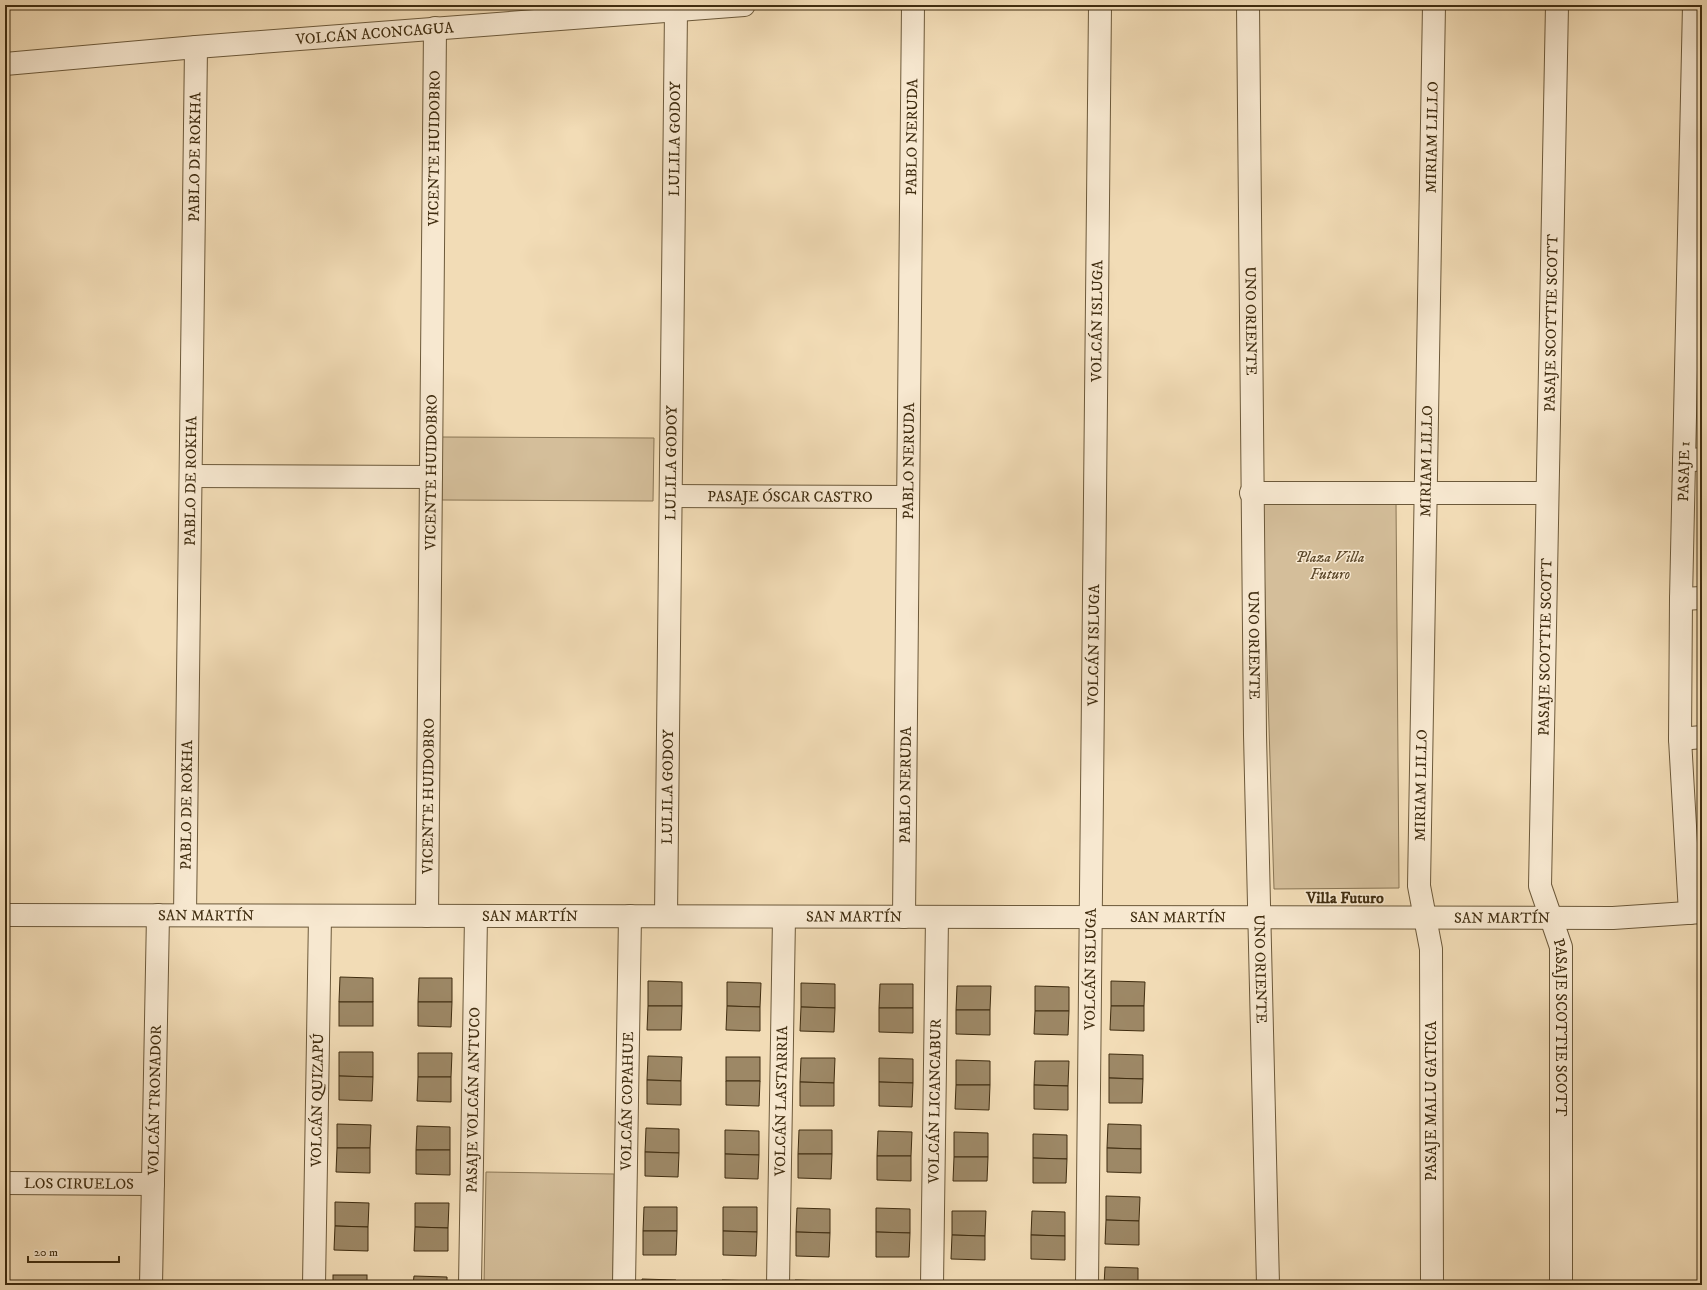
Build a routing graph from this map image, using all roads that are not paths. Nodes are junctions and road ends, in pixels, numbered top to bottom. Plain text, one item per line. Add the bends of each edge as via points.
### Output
1 (744, 5) edge
2 (913, 5) edge
3 (1100, 5) edge
4 (1248, 5) edge
5 (1434, 5) edge
6 (1557, 5) edge
7 (1694, 5) edge
8 (676, 10) junction
9 (435, 28) junction
10 (196, 47) junction
11 (5, 64) edge
12 (1696, 174) edge
13 (1695, 315) edge
14 (1693, 460) edge
15 (191, 476) junction
16 (431, 477) junction
17 (1251, 493) junction
18 (1426, 493) junction
19 (1548, 494) junction
20 (671, 496) junction
21 (908, 497) junction
22 (1692, 599) edge
23 (1702, 737) edge
24 (1680, 739) junction
25 (1696, 912) edge
26 (5, 915) edge
27 (158, 915) junction
28 (185, 916) junction
29 (320, 916) junction
30 (426, 916) junction
31 (476, 916) junction
32 (630, 916) junction
33 (666, 916) junction
34 (784, 916) junction
35 (904, 917) junction
36 (937, 917) junction
37 (1091, 917) junction
38 (1259, 917) junction
39 (1425, 917) junction
40 (1551, 918) junction
41 (5, 1183) edge
42 (153, 1184) junction
43 (151, 1285) edge
44 (314, 1285) edge
45 (470, 1285) edge
46 (624, 1285) edge
47 (778, 1285) edge
48 (932, 1285) edge
49 (1087, 1285) edge
50 (1268, 1285) edge
51 (1432, 1285) edge
52 (1561, 1285) edge

1 - 8 street, VOLCÁN ACONCAGUA
2 - 21 street, PABLO NERUDA
3 - 37 street, VOLCÁN ISLUGA
4 - 17 street, UNO ORIENTE
5 - 18 street, MIRIAM LILLO
6 - 19 street, PASAJE SCOTTIE SCOTT
7 - 12 street, PASAJE 1
8 - 9 street, VOLCÁN ACONCAGUA
8 - 20 street, LULILA GODOY
9 - 10 street, VOLCÁN ACONCAGUA
9 - 16 street, VICENTE HUIDOBRO
10 - 11 street, VOLCÁN ACONCAGUA
10 - 15 street, PABLO DE ROKHA
12 - 13 street, PASAJE 1
13 - 14 street, PASAJE 1
14 - 22 street, PASAJE 1
15 - 16 street
15 - 28 street, PABLO DE ROKHA
16 - 30 street, VICENTE HUIDOBRO
17 - 18 street
17 - 38 street, UNO ORIENTE
18 - 19 street
18 - 39 street, MIRIAM LILLO via 1419,886
19 - 40 street, PASAJE SCOTTIE SCOTT via 1540,886
20 - 21 street, PASAJE ÓSCAR CASTRO
20 - 33 street, LULILA GODOY
21 - 35 street, PABLO NERUDA
22 - 24 street, PASAJE 1
23 - 24 street
24 - 25 street, PASAJE 1
25 - 40 street, SAN MARTÍN via 1613,918
26 - 27 street, SAN MARTÍN
27 - 28 street, SAN MARTÍN
27 - 42 street, VOLCÁN TRONADOR
28 - 29 street, SAN MARTÍN
29 - 30 street, SAN MARTÍN
29 - 44 street, VOLCÁN QUIZAPÚ
30 - 31 street, SAN MARTÍN
31 - 32 street, SAN MARTÍN
31 - 45 street, PASAJE VOLCÁN ANTUCO
32 - 33 street, SAN MARTÍN
32 - 46 street, VOLCÁN COPAHUE
33 - 34 street, SAN MARTÍN
34 - 35 street, SAN MARTÍN
34 - 47 street, VOLCÁN LASTARRIA
35 - 36 street, SAN MARTÍN
36 - 37 street, SAN MARTÍN
36 - 48 street, VOLCÁN LICANCABUR
37 - 38 street, SAN MARTÍN
37 - 49 street, VOLCÁN ISLUGA
38 - 39 street, SAN MARTÍN
38 - 50 street, UNO ORIENTE
39 - 40 street, SAN MARTÍN
39 - 51 street, PASAJE MALU GATICA via 1431,949
40 - 52 street, PASAJE SCOTTIE SCOTT via 1561,947
41 - 42 street, LOS CIRUELOS
42 - 43 street, VOLCÁN TRONADOR

